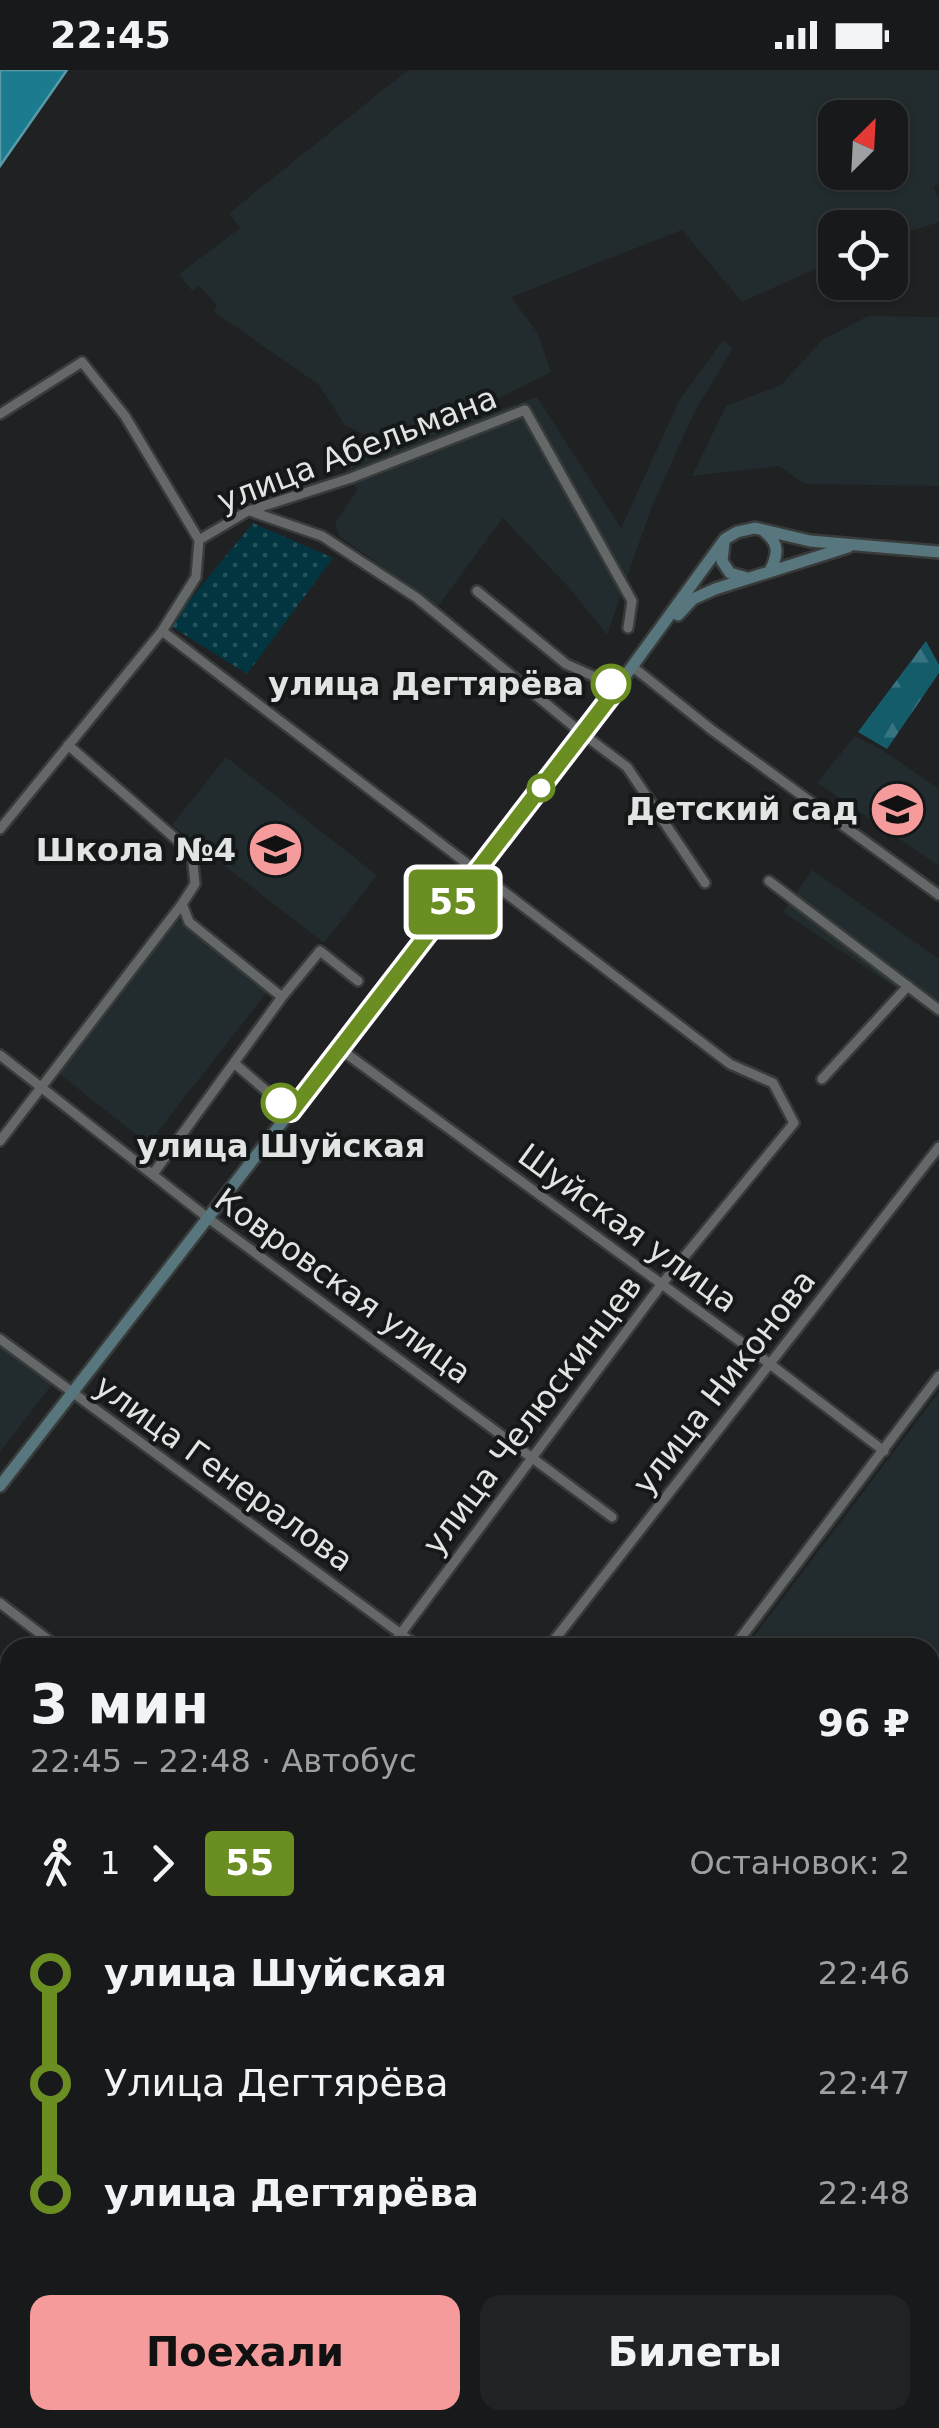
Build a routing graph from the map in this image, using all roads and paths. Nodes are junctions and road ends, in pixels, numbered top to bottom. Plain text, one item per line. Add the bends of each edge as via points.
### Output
1 (0, 414) edge
2 (248, 510) junction
3 (762, 530) junction
4 (725, 539) junction
5 (199, 540) junction
6 (855, 545) junction
7 (939, 552) edge
8 (770, 571) junction
9 (749, 578) junction
10 (477, 592) dead end
11 (628, 628) dead end
12 (162, 632) junction
13 (644, 652) junction
14 (633, 667) junction
15 (618, 687) junction
16 (582, 734) junction
17 (68, 745) junction
18 (0, 830) edge
19 (476, 873) junction
20 (768, 881) dead end
21 (705, 883) dead end
22 (939, 895) edge
23 (182, 904) junction
24 (358, 981) dead end
25 (908, 986) junction
26 (282, 996) junction
27 (939, 1010) edge
28 (340, 1049) junction
29 (0, 1055) edge
30 (234, 1063) junction
31 (822, 1079) dead end
32 (40, 1086) junction
33 (291, 1112) junction
34 (0, 1141) edge
35 (939, 1147) edge
36 (152, 1174) junction
37 (208, 1218) junction
38 (660, 1285) junction
39 (0, 1339) edge
40 (770, 1363) junction
41 (939, 1376) edge
42 (70, 1392) junction
43 (884, 1451) junction
44 (533, 1456) junction
45 (0, 1486) edge
46 (612, 1517) dead end
47 (0, 1604) edge
48 (401, 1633) junction
49 (46, 1638) edge
50 (397, 1638) edge
51 (407, 1638) edge
52 (556, 1638) edge
53 (741, 1638) edge

1 - 5 street via 82,362 125,416
2 - 5 street, улица Абельмана
2 - 11 street, улица Абельмана via 526,410 632,601
2 - 16 street via 322,536 417,598
3 - 4 main road
3 - 6 main road
3 - 8 main road via 776,546
4 - 9 main road via 722,560 730,573
4 - 13 main road
5 - 12 street, улица Абельмана via 196,577
6 - 7 main road
6 - 8 main road
8 - 9 main road
9 - 13 main road via 693,599
10 - 15 street via 566,664
12 - 17 street, улица Абельмана
12 - 19 street
13 - 14 main road
14 - 15 main road
14 - 22 street
15 - 16 main road
16 - 19 main road
16 - 21 street via 628,767
17 - 18 street, улица Абельмана
17 - 23 street via 192,853 196,884
19 - 28 main road
19 - 38 street, улица Челюскинцев via 730,1064 773,1083 794,1122
20 - 25 street
23 - 26 street via 189,922
23 - 32 street
24 - 26 street via 320,951
25 - 27 street
25 - 31 street
26 - 30 street
28 - 33 main road
28 - 38 street, Шуйская улица
29 - 32 street, Ковровская улица
30 - 33 street
30 - 36 street
32 - 34 street
32 - 36 street, Ковровская улица
33 - 37 main road
35 - 40 street, улица Никонова
36 - 37 street, Ковровская улица
37 - 42 main road
37 - 44 street, Ковровская улица
38 - 40 street, Шуйская улица
38 - 44 street, улица Челюскинцев
39 - 42 street, улица Генералова
40 - 43 street, Шуйская улица
40 - 52 street, улица Никонова
41 - 43 street
42 - 45 main road
42 - 48 street, улица Генералова
43 - 53 street
44 - 46 street, Ковровская улица
44 - 48 street, улица Челюскинцев
47 - 49 street
48 - 50 street, улица Челюскинцев
48 - 51 street, улица Генералова

